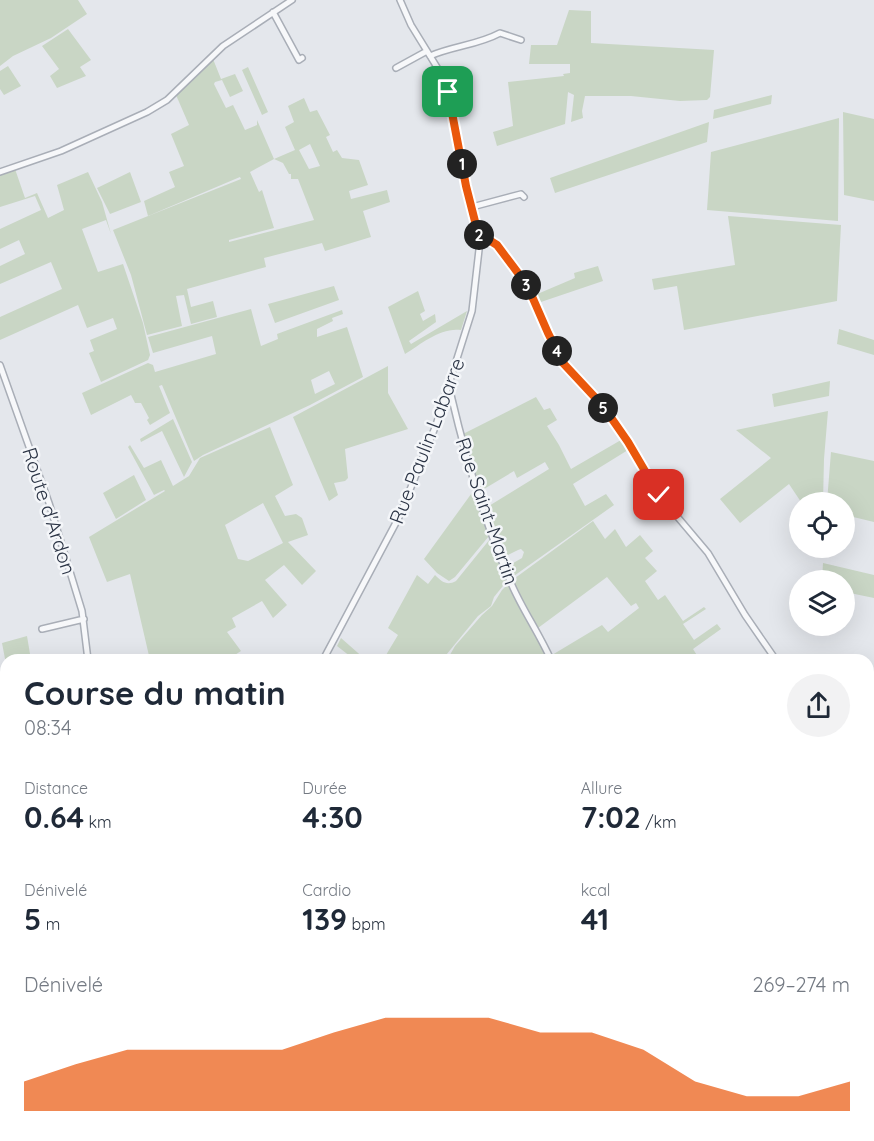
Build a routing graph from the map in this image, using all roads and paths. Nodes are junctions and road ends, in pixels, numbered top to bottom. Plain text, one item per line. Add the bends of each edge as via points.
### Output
1 (292, 0) edge
2 (401, 0) edge
3 (273, 12) junction
4 (521, 40) dead end
5 (428, 53) junction
6 (302, 58) dead end
7 (396, 68) dead end
8 (0, 172) edge
9 (524, 197) dead end
10 (472, 207) junction
11 (480, 241) junction
12 (0, 365) edge
13 (447, 394) junction
14 (84, 619) junction
15 (42, 629) dead end
16 (87, 654) edge
17 (326, 654) edge
18 (548, 654) edge
19 (772, 654) edge

1 - 3 street
2 - 5 street, Rue Paulin Labarre
3 - 6 street via 298,60
3 - 8 street via 223,46 167,100 147,112 61,151
4 - 5 street via 500,33 473,45
5 - 7 street
5 - 10 street, Rue Paulin Labarre via 448,92
9 - 10 street via 521,194
10 - 11 street, Rue Paulin Labarre
11 - 13 street, Rue Paulin Labarre via 472,311
11 - 19 street via 489,240 497,245 518,273 563,363 603,406 659,495 708,553
12 - 14 street, Route d'Ardon via 49,503
13 - 17 street, Rue Paulin Labarre via 392,534
13 - 18 street, Rue Saint-Martin via 451,395 492,538 514,591
14 - 15 street
14 - 16 street, Route d'Ardon

